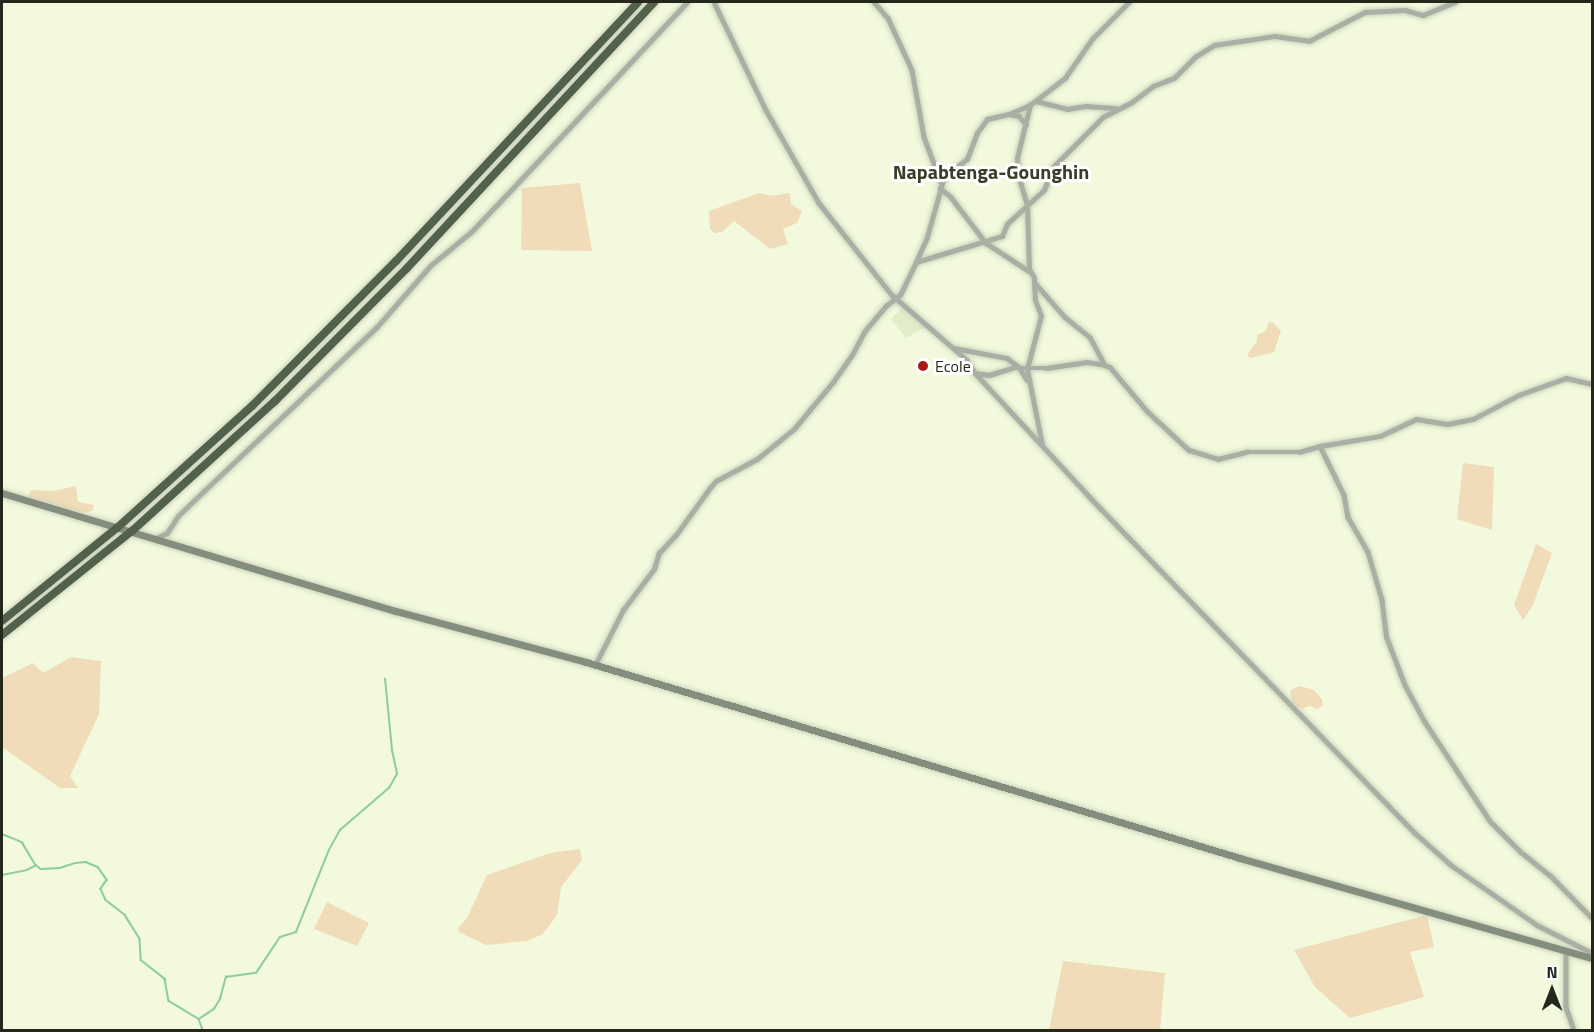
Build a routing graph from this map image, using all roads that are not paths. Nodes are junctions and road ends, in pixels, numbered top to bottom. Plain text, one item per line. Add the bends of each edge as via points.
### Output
1 (638, 2) edge
2 (654, 2) edge
3 (687, 2) edge
4 (714, 2) edge
5 (874, 2) edge
6 (1129, 2) edge
7 (1456, 2) edge
8 (1036, 101) junction
9 (1030, 105) junction
10 (1119, 108) junction
11 (1009, 114) junction
12 (1026, 124) junction
13 (940, 185) junction
14 (1027, 205) junction
15 (986, 243) junction
16 (916, 262) junction
17 (1031, 272) junction
18 (1035, 283) junction
19 (896, 298) junction
20 (953, 347) junction
21 (1105, 365) junction
22 (1019, 367) junction
23 (1027, 367) junction
24 (975, 374) junction
25 (1029, 382) junction
26 (1593, 384) edge
27 (1042, 445) junction
28 (1320, 446) junction
29 (2, 493) edge
30 (118, 527) junction
31 (132, 531) junction
32 (156, 538) junction
33 (2, 621) edge
34 (2, 635) edge
35 (596, 666) junction
36 (1593, 918) edge
37 (1566, 953) junction
38 (1593, 953) edge
39 (1593, 958) edge
40 (1574, 1030) edge

1 - 30 highway via 329,331
2 - 31 highway via 391,285 275,401
3 - 32 street via 493,210 430,266 376,328 204,490 167,533
4 - 19 street via 766,110 819,203
5 - 13 street via 888,18 912,70 924,137
6 - 8 street via 1092,39 1065,78
7 - 10 street via 1423,15 1406,10 1365,12 1309,41 1275,36 1214,45 1174,78 1153,86
8 - 9 street
8 - 10 street via 1068,109
9 - 11 street
9 - 12 street
10 - 14 street via 1103,117 1054,166 1044,190
11 - 12 street via 1019,116
11 - 13 street via 983,123 967,159
12 - 14 street via 1017,170
13 - 15 street
13 - 16 street via 927,237
14 - 15 street via 1007,224 1002,236
14 - 17 street
15 - 16 street
15 - 17 street
16 - 19 street
17 - 18 street
18 - 21 street via 1065,317 1090,337
18 - 23 street via 1041,323
19 - 20 street
19 - 35 street via 864,332 833,382 794,429 757,459 716,481 709,489 659,553 654,569 623,610
20 - 22 street via 994,354
20 - 24 street
21 - 23 street via 1087,362
21 - 28 street via 1147,411 1195,454 1218,459 1247,452 1299,452
22 - 23 street
22 - 24 street via 989,375
22 - 25 street
23 - 25 street
24 - 27 street
25 - 27 street
26 - 28 street via 1566,378 1519,395 1473,419 1447,424 1416,419 1380,436
27 - 38 street via 1415,833 1451,865 1537,925
28 - 36 street via 1344,495 1348,517 1368,552 1382,600 1387,638 1425,722 1490,821
29 - 30 street
30 - 31 street
30 - 33 highway
31 - 32 street
31 - 34 highway
32 - 35 street via 396,612
35 - 37 street
37 - 39 street
37 - 40 street via 1566,1007

